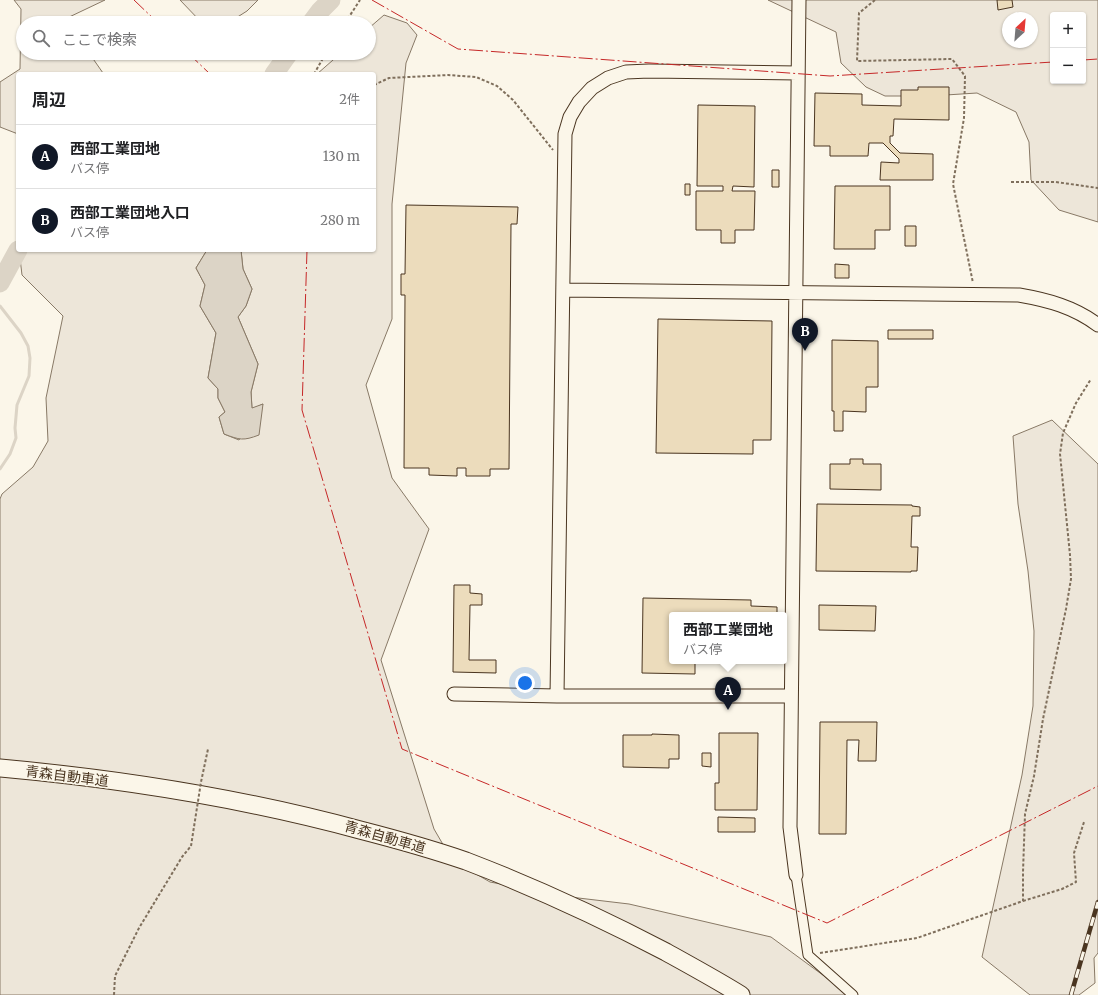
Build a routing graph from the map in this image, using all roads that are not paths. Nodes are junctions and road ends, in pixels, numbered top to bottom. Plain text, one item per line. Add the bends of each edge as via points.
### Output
1 (799, 0) edge
2 (798, 73) junction
3 (563, 290) junction
4 (796, 292) junction
5 (1098, 325) edge
6 (454, 694) dead end
7 (557, 696) junction
8 (791, 696) junction
9 (0, 768) edge
10 (796, 875) joint
11 (741, 995) edge
12 (853, 995) edge

1 - 2 street
2 - 3 street via 626,72 608,78 592,88 570,117 565,134
2 - 4 street
3 - 4 street
3 - 7 street
4 - 5 street via 1019,295 1044,299 1069,308
4 - 8 street
6 - 7 street
7 - 8 street
8 - 10 street via 790,827
9 - 11 highway, 青森自動車道 via 161,787 258,805 395,839 464,861 531,887 619,927
10 - 12 street via 808,955

